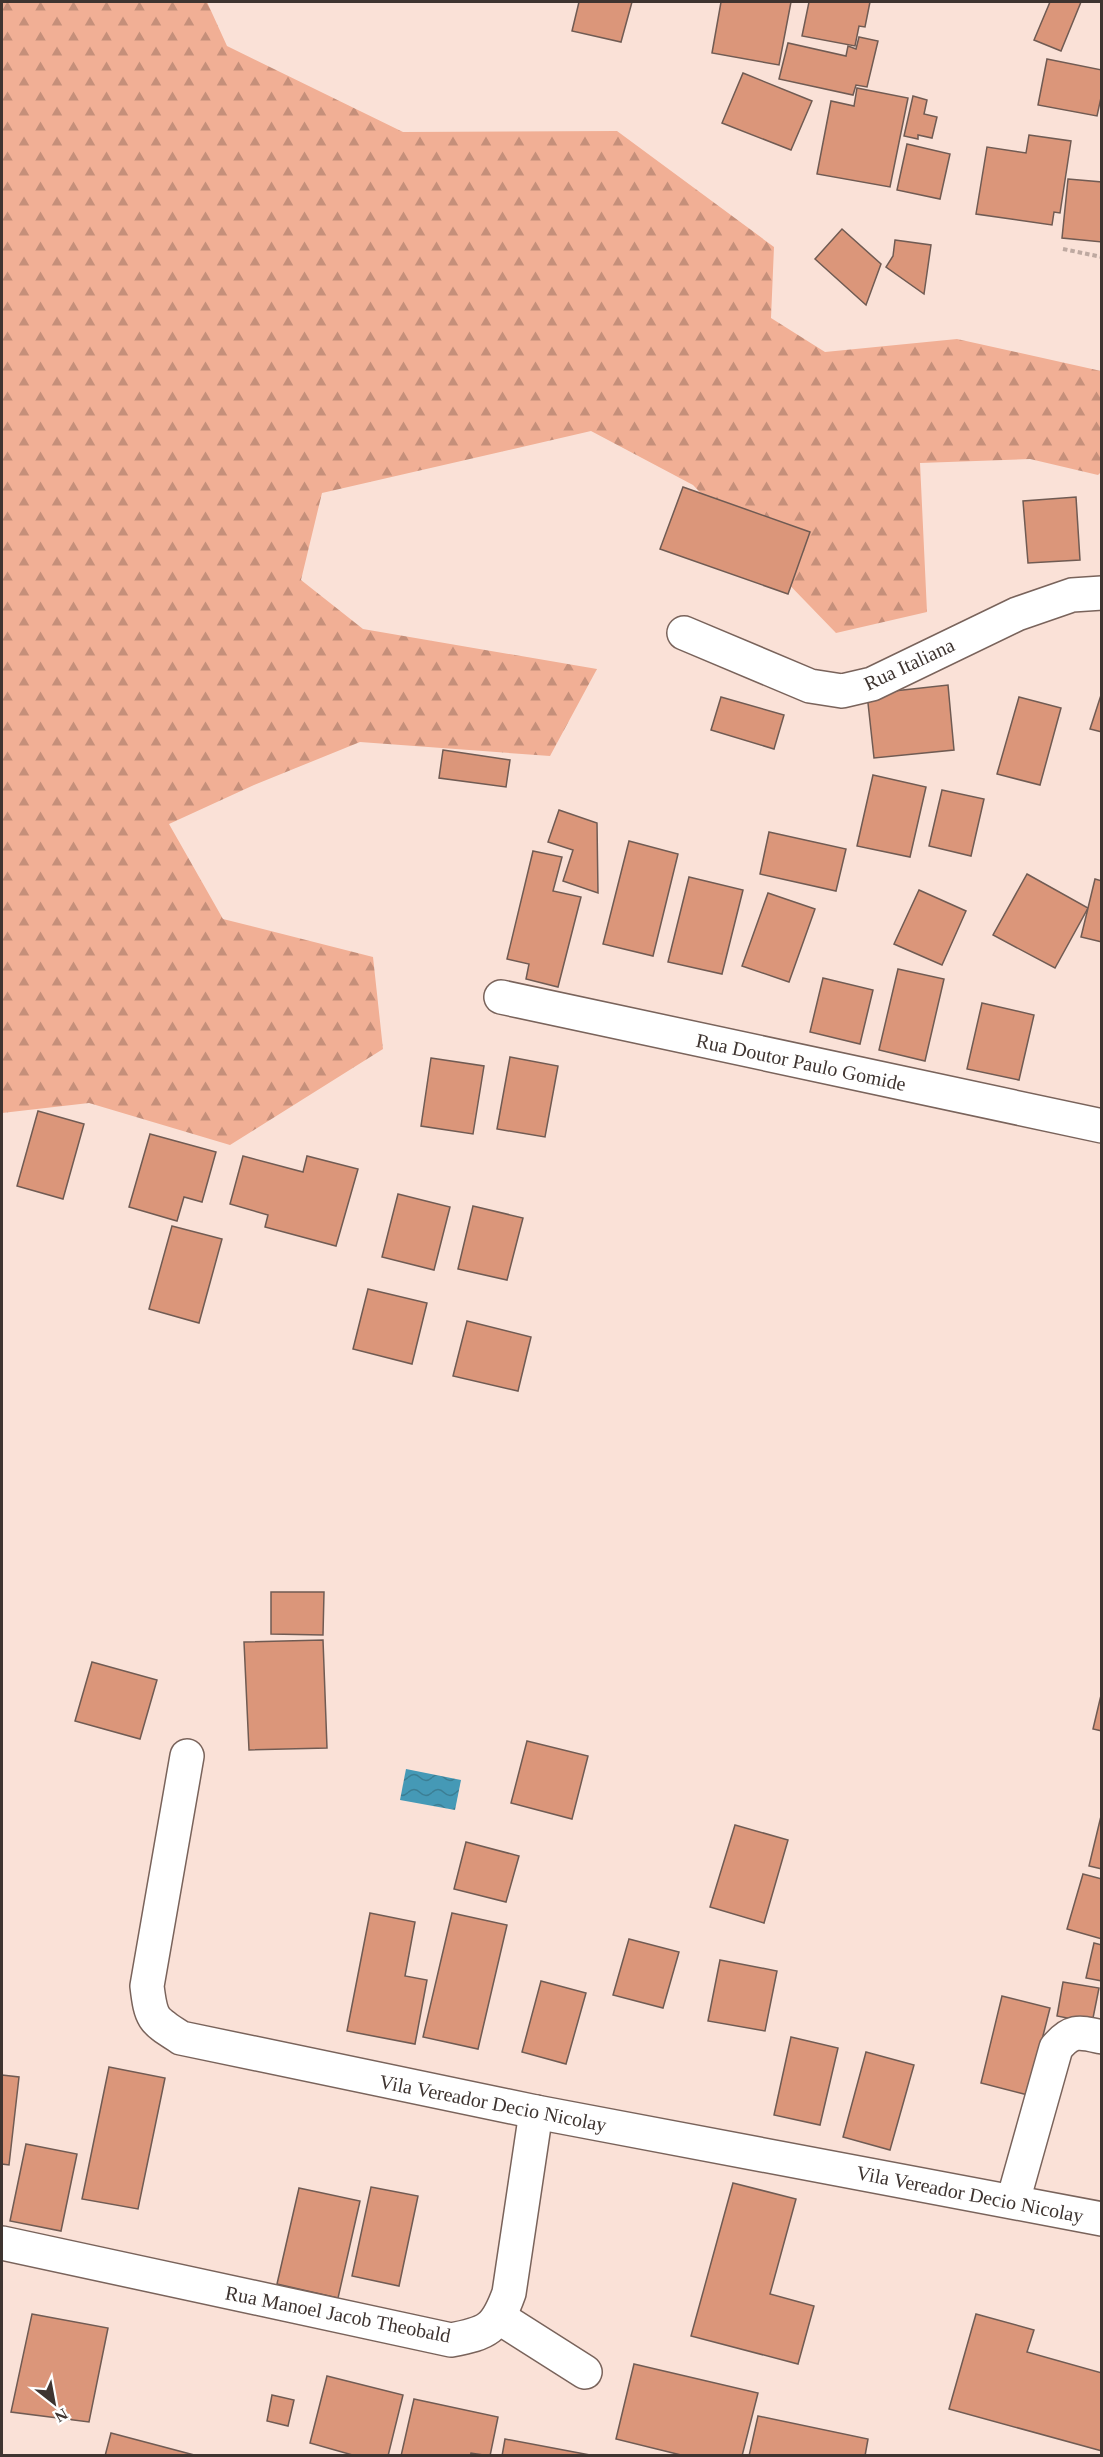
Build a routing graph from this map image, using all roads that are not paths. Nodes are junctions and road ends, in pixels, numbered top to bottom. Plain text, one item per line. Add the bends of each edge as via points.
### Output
1 (1101, 593) edge
2 (684, 633) dead end
3 (501, 997) dead end
4 (1101, 1126) edge
5 (187, 1756) dead end
6 (1101, 2037) edge
7 (536, 2112) junction
8 (1013, 2201) junction
9 (1101, 2219) edge
10 (2, 2243) edge
11 (500, 2318) junction
12 (585, 2372) dead end

1 - 2 street, Rua Italiana via 1072,595 1017,614 872,684 842,692 810,686
3 - 4 street, Rua Doutor Paulo Gomide
5 - 7 street, Vila Vereador Decio Nicolay via 147,1986 150,2012 161,2025 181,2038
6 - 8 street via 1081,2032 1066,2035 1056,2048
7 - 8 street, Vila Vereador Decio Nicolay
7 - 11 street via 509,2293
8 - 9 street, Vila Vereador Decio Nicolay
10 - 11 street, Rua Manoel Jacob Theobald via 451,2340 479,2335
11 - 12 street

